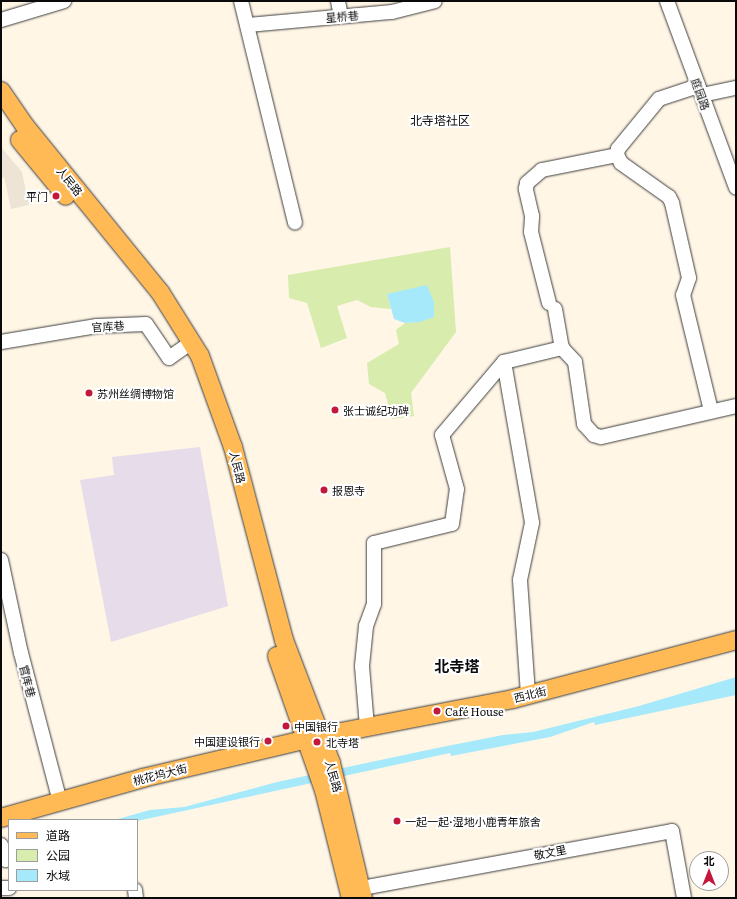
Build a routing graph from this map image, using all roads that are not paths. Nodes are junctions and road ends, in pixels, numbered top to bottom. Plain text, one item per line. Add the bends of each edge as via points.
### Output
1 (64, 1) edge
2 (241, 1) edge
3 (338, 1) edge
4 (435, 1) edge
5 (667, 1) edge
6 (341, 16) junction
7 (1, 20) edge
8 (248, 25) junction
9 (736, 88) edge
10 (700, 90) junction
11 (2, 99) edge
12 (617, 155) junction
13 (736, 188) edge
14 (295, 223) dead end
15 (1, 342) edge
16 (189, 344) junction
17 (562, 348) junction
18 (504, 362) junction
19 (736, 406) edge
20 (710, 411) junction
21 (1, 560) edge
22 (736, 640) edge
23 (528, 695) junction
24 (367, 727) junction
25 (314, 738) junction
26 (60, 802) junction
27 (1, 818) edge
28 (1, 845) edge
29 (6, 860) dead end
30 (359, 895) edge
31 (684, 898) edge

1 - 7 street
2 - 8 street
3 - 6 street
4 - 6 street, 星桥巷 via 392,12
5 - 10 street, 庭园路
6 - 8 street, 星桥巷
8 - 14 street
9 - 10 street
10 - 12 street via 659,99 618,149
10 - 13 street, 庭园路
11 - 16 main road, 人民路 via 42,166
12 - 17 street via 542,170 528,183 526,189 532,216 531,232
12 - 20 street via 621,162 668,197 672,204 689,278 683,295
15 - 16 street, 官库巷 via 97,326 146,324 169,358
16 - 25 main road, 人民路 via 226,425 278,622
17 - 18 street
17 - 20 street via 574,362 584,424 594,435 602,437
18 - 23 street via 532,523 520,580
18 - 24 street via 442,435 457,489 452,524 374,543 374,604 366,626 362,666
19 - 20 street
21 - 26 street, 官库巷 via 21,654
22 - 23 main road, 西北街
23 - 24 main road, 西北街
24 - 25 main road, 西北街
25 - 26 main road, 桃花坞大街 via 143,778
25 - 30 main road, 人民路
26 - 27 main road, 桃花坞大街
28 - 29 street
30 - 31 street, 敬文里 via 672,831

